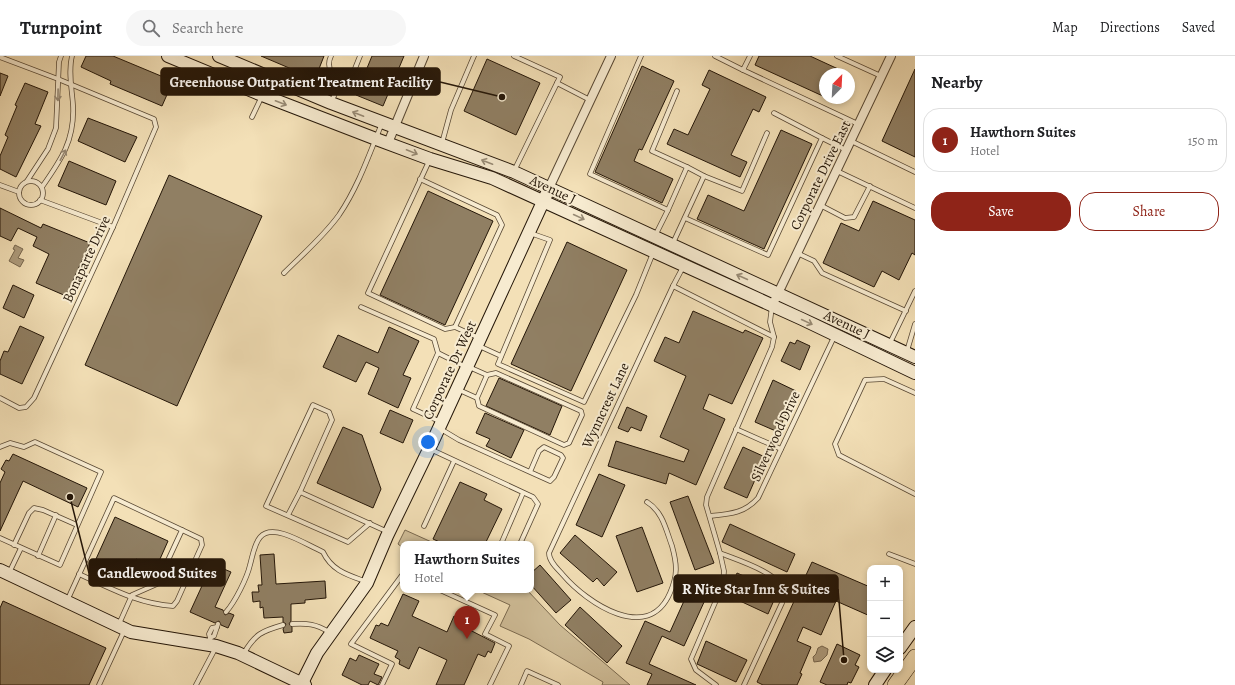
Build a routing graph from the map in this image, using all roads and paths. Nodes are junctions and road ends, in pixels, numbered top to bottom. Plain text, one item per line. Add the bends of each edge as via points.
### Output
1 (61, 56) edge
2 (72, 56) edge
3 (168, 56) edge
4 (331, 56) edge
5 (360, 56) edge
6 (424, 56) edge
7 (474, 56) edge
8 (514, 56) edge
9 (611, 56) edge
10 (641, 56) edge
11 (715, 56) edge
12 (750, 56) edge
13 (837, 56) edge
14 (891, 56) edge
15 (0, 57) edge
16 (225, 57) edge
17 (744, 70) junction
18 (881, 76) junction
19 (58, 79) junction
20 (339, 83) junction
21 (557, 83) junction
22 (71, 84) junction
23 (677, 91) dead end
24 (262, 95) junction
25 (590, 100) junction
26 (331, 103) junction
27 (774, 113) dead end
28 (252, 117) dead end
29 (382, 123) junction
30 (858, 124) junction
31 (394, 128) junction
32 (767, 132) dead end
33 (822, 138) junction
34 (376, 139) junction
35 (850, 141) junction
36 (388, 143) junction
37 (441, 145) junction
38 (846, 150) junction
39 (430, 159) junction
40 (687, 167) junction
41 (837, 171) junction
42 (514, 172) junction
43 (915, 172) edge
44 (704, 176) junction
45 (420, 179) junction
46 (27, 181) junction
47 (0, 185) edge
48 (870, 186) junction
49 (42, 187) junction
50 (549, 188) junction
51 (19, 192) junction
52 (40, 200) junction
53 (543, 201) junction
54 (820, 205) junction
55 (915, 208) edge
56 (668, 210) junction
57 (685, 218) junction
58 (113, 227) junction
59 (529, 233) junction
60 (655, 237) junction
61 (672, 245) junction
62 (654, 252) junction
63 (797, 253) junction
64 (684, 267) junction
65 (284, 273) dead end
66 (673, 286) junction
67 (915, 291) edge
68 (778, 293) junction
69 (772, 306) junction
70 (361, 307) dead end
71 (906, 311) junction
72 (915, 324) edge
73 (454, 327) junction
74 (835, 335) junction
75 (914, 336) edge
76 (774, 337) junction
77 (478, 342) junction
78 (889, 345) junction
79 (438, 353) junction
80 (911, 355) edge
81 (501, 356) junction
82 (900, 366) junction
83 (467, 367) junction
84 (915, 373) edge
85 (487, 375) junction
86 (457, 389) junction
87 (915, 393) edge
88 (0, 398) edge
89 (476, 398) junction
90 (441, 425) junction
91 (736, 429) junction
92 (0, 447) edge
93 (429, 449) junction
94 (781, 449) junction
95 (454, 461) junction
96 (530, 472) junction
97 (300, 492) junction
98 (523, 493) junction
99 (915, 494) edge
100 (647, 502) dead end
101 (56, 515) junction
102 (288, 515) junction
103 (710, 516) junction
104 (370, 523) junction
105 (77, 525) junction
106 (424, 526) dead end
107 (182, 530) junction
108 (389, 532) junction
109 (0, 538) edge
110 (501, 541) edge
111 (521, 541) edge
112 (14, 545) junction
113 (21, 548) junction
114 (720, 553) junction
115 (889, 554) dead end
116 (38, 556) junction
117 (915, 564) edge
118 (4, 572) edge
119 (79, 574) junction
120 (400, 578) edge
121 (367, 583) junction
122 (447, 593) edge
123 (130, 598) junction
124 (67, 602) junction
125 (226, 612) dead end
126 (292, 624) dead end
127 (218, 625) dead end
128 (283, 625) dead end
129 (122, 627) junction
130 (915, 627) edge
131 (331, 633) junction
132 (211, 643) junction
133 (903, 644) edge
134 (243, 655) junction
135 (915, 658) edge
136 (883, 673) edge
137 (302, 684) edge
138 (99, 685) edge
139 (196, 685) edge
140 (382, 685) edge
141 (490, 685) edge
142 (521, 685) edge
143 (558, 685) edge
144 (716, 685) edge
145 (744, 685) edge
146 (875, 685) edge
147 (895, 685) edge

1 - 19 lane
2 - 22 lane
3 - 24 street, Avenue J
4 - 20 lane via 331,76
5 - 20 lane via 350,81
6 - 31 street
7 - 37 lane via 451,110
8 - 21 lane via 560,77
9 - 25 street
10 - 56 lane via 590,174
11 - 17 lane
12 - 17 lane
13 - 18 lane
14 - 18 street, Corporate Drive East
15 - 19 lane
16 - 26 street, Avenue J
17 - 30 lane
18 - 30 street, Corporate Drive East
19 - 22 lane
19 -> 46 lane via 56,128 48,149
20 - 26 lane
21 - 25 lane
21 - 42 lane
49 -> 22 lane via 71,136
22 - 58 lane, Bonaparte Drive via 154,120 156,127
23 - 40 lane via 652,151
24 - 28 lane
24 -> 34 street, Avenue J
25 - 50 street
29 -> 26 street, Avenue J
27 - 33 lane
29 - 31 street, Avenue J
29 - 34 lane
30 - 35 street, Corporate Drive East
31 - 36 street
31 - 37 street, Avenue J
32 - 44 lane via 742,192
33 - 38 lane
33 - 57 lane via 768,255
34 - 36 street, Avenue J
34 - 65 lane via 356,186 339,215
35 - 38 street, Corporate Drive East
35 - 43 lane
36 -> 39 street, Avenue J
42 -> 37 street, Avenue J
38 - 41 street, Corporate Drive East
39 - 45 lane
39 - 53 street, Avenue J via 492,178
40 - 44 lane
40 - 56 lane
41 - 48 lane
41 - 54 street, Corporate Drive East
42 - 50 street, Avenue J
44 - 57 lane
45 - 73 lane via 497,215 502,225
45 - 73 lane via 368,293 445,329
46 - 49 lane via 37,182
46 - 51 lane
47 - 51 lane
48 - 54 lane via 854,217 845,218
48 - 55 lane
49 - 52 lane via 43,195
50 - 53 street, Corporate Dr West
50 - 60 street, Avenue J
51 - 52 lane via 26,203 33,204
52 - 58 lane
53 - 59 street, Corporate Dr West
53 -> 62 street, Avenue J
54 - 63 street, Corporate Drive East
56 - 60 lane
57 - 61 lane
58 - 88 lane, Bonaparte Drive via 34,398 29,405 19,408
59 - 77 street, Corporate Dr West
59 - 81 lane via 550,240
60 - 61 street, Avenue J
68 -> 61 street, Avenue J
62 - 64 street, Avenue J
62 - 81 lane via 584,402 498,364
63 - 68 street, Corporate Drive East
63 - 71 lane via 814,261 822,273
64 - 66 lane, Wynncrest Lane
64 - 69 street, Avenue J
66 - 76 lane
66 - 100 lane, Wynncrest Lane via 549,553 550,560 573,586 593,603 618,615 648,615 657,611 666,603 675,583 676,561 659,512
67 - 71 lane
68 - 69 street, Corporate Drive East
68 - 78 street, Avenue J
69 -> 74 street, Avenue J
69 - 76 lane via 770,322
70 - 79 lane via 434,339
71 - 78 lane
72 - 75 lane
73 - 77 lane
74 - 82 street, Avenue J
74 - 94 lane, Silverwood Drive
75 - 80 lane
76 - 91 lane
77 - 81 lane
77 - 83 street, Corporate Dr West
78 - 80 street, Avenue J
79 - 83 lane
79 - 90 lane via 413,409
80 - 82 street
82 - 84 street, Avenue J
83 - 85 lane
83 - 86 street, Corporate Dr West
85 - 89 lane
85 - 89 lane via 496,373 581,412 582,415 569,443 565,445 478,406
86 - 89 lane
86 - 90 street, Corporate Dr West
87 - 99 lane via 884,379 865,380 835,444 840,456
90 - 93 street, Corporate Dr West
90 - 96 lane via 459,440
91 - 94 lane
91 - 103 lane via 707,497 706,505
92 - 105 lane via 10,443 24,447 35,442 101,472
93 - 95 lane
93 - 108 street, Corporate Dr West
94 - 103 lane, Silverwood Drive via 758,498 751,506 734,514
95 - 98 lane
95 - 106 lane
96 - 96 lane via 540,450 544,447 561,455 554,477 550,481
97 - 102 lane
97 - 102 lane via 332,420 329,412 313,404 266,506
97 - 104 lane
98 - 110 lane
98 - 111 lane via 533,497 538,504
101 - 105 lane
101 - 112 lane via 34,508 29,512
101 - 116 lane
102 - 104 lane via 348,542
103 - 114 lane
104 - 108 lane
105 - 116 lane via 60,565
107 - 119 lane via 114,498
107 - 123 lane via 158,584
107 - 123 lane via 201,539 202,545 177,601 173,606
108 - 121 street, Corporate Dr West
109 - 112 lane
112 - 113 lane
113 - 116 lane
113 - 118 lane
114 - 144 lane via 724,571 723,584 691,659 696,670
114 - 145 lane via 762,570 784,589 782,603
115 - 117 lane
118 - 124 street
119 - 123 lane
119 - 124 lane
120 - 140 lane via 350,644 392,664
121 - 125 lane via 335,569 323,552 282,533 266,533 258,538 250,566 232,606
121 - 131 street, Corporate Dr West
122 - 141 lane via 495,615 486,634 509,646
123 - 129 lane
124 - 129 street
126 - 131 lane via 309,623
127 - 132 lane
128 - 134 lane via 253,638
129 - 132 street via 131,632
129 - 138 lane
130 - 133 street
131 - 137 street, Corporate Dr West via 317,653
132 - 134 street
132 - 139 lane
134 - 137 street
135 - 147 highway
136 - 146 street
142 - 143 lane via 527,671

